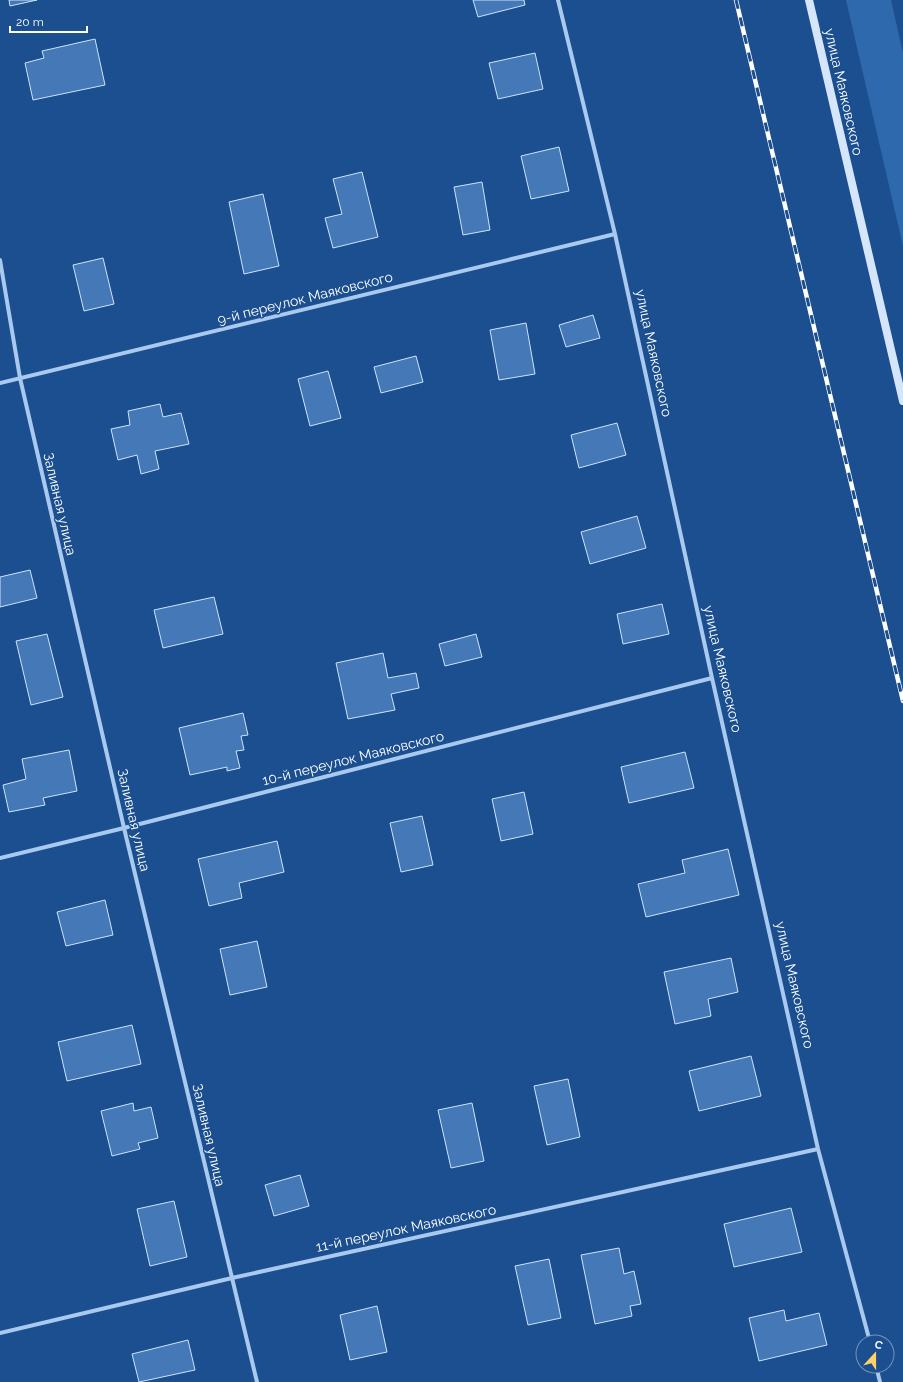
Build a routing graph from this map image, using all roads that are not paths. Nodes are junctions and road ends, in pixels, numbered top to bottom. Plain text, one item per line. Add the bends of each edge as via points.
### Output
1 (558, 0) edge
2 (809, 0) edge
3 (615, 234) junction
4 (0, 260) edge
5 (20, 378) junction
6 (0, 383) edge
7 (903, 401) edge
8 (712, 678) junction
9 (124, 828) junction
10 (0, 858) edge
11 (818, 1149) junction
12 (232, 1278) junction
13 (0, 1333) edge
14 (868, 1334) edge
15 (257, 1382) edge

1 - 3 street, улица Маяковского
2 - 7 main road, улица Маяковского
3 - 5 street, 9-й переулок Маяковского
3 - 8 street, улица Маяковского
4 - 5 street, Заливная улица
5 - 6 street, 9-й переулок Маяковского
5 - 9 street, Заливная улица
8 - 9 street, 10-й переулок Маяковского
8 - 11 street, улица Маяковского
9 - 10 street, 10-й переулок Маяковского
9 - 12 street, Заливная улица
11 - 12 street, 11-й переулок Маяковского
11 - 14 street, улица Маяковского
12 - 13 street, 11-й переулок Маяковского
12 - 15 street, Заливная улица

